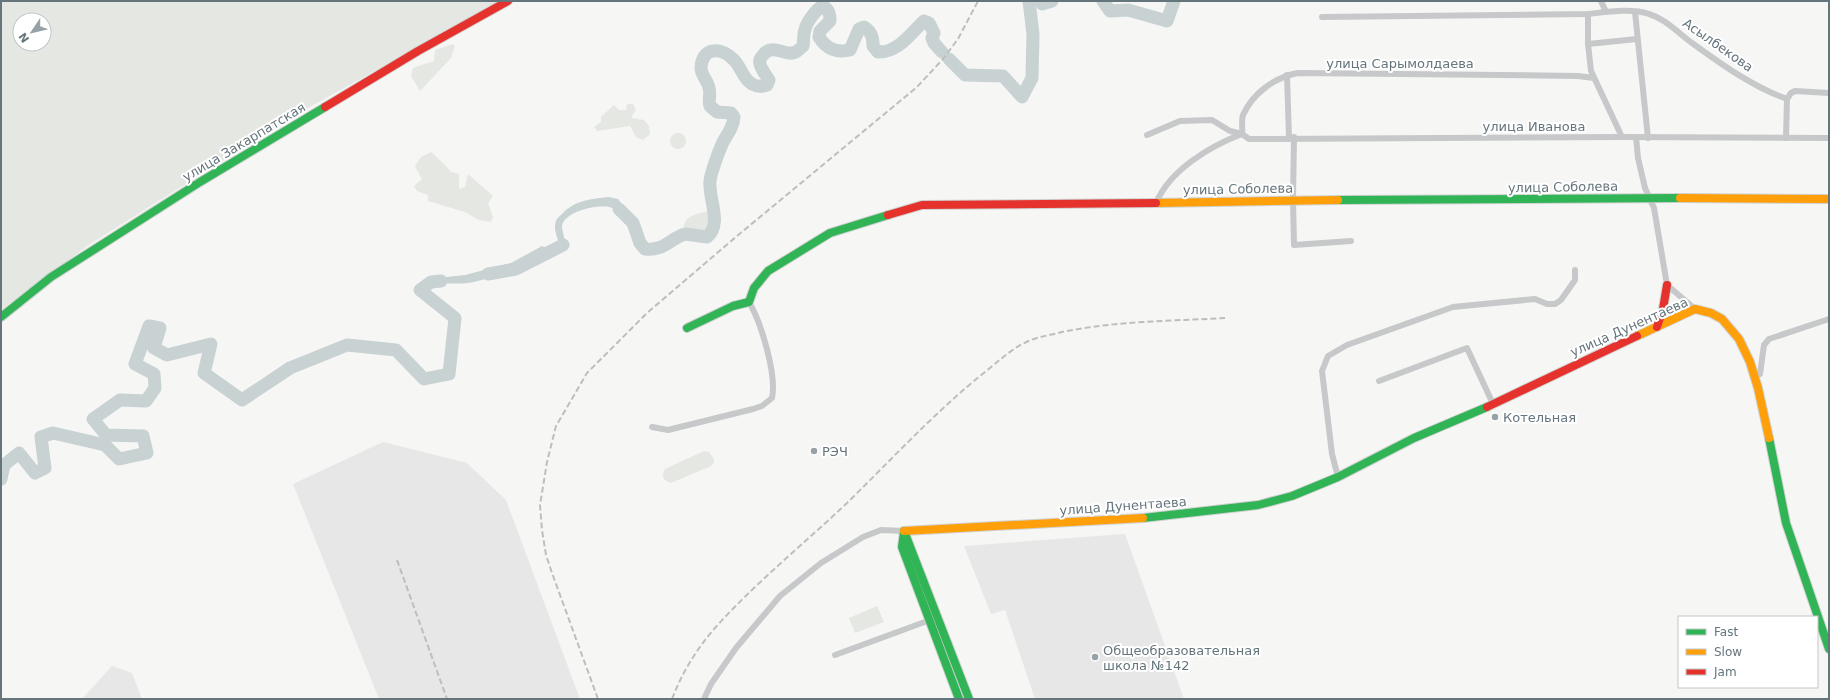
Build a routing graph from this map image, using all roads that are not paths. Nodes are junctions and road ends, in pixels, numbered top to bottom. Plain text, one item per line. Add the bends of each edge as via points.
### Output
1 (508, 1) edge
2 (1601, 1) edge
3 (1606, 12) junction
4 (1635, 12) junction
5 (1588, 14) junction
6 (1322, 17) dead end
7 (1637, 39) junction
8 (1588, 44) junction
9 (1287, 75) junction
10 (1594, 78) junction
11 (1829, 93) edge
12 (1787, 99) junction
13 (1242, 134) junction
14 (1147, 135) dead end
15 (1622, 137) junction
16 (1636, 137) junction
17 (1292, 138) junction
18 (1648, 138) junction
19 (1786, 138) junction
20 (1829, 138) edge
21 (1651, 198) junction
22 (1829, 199) edge
23 (1293, 200) junction
24 (1156, 203) junction
25 (1351, 241) dead end
26 (1576, 270) dead end
27 (1667, 284) junction
28 (749, 302) junction
29 (1695, 308) junction
30 (1, 317) edge
31 (1829, 320) edge
32 (1657, 327) junction
33 (687, 328) dead end
34 (1755, 377) junction
35 (1379, 381) dead end
36 (1493, 404) junction
37 (652, 427) dead end
38 (1338, 477) junction
39 (904, 531) junction
40 (1818, 616) edge
41 (1818, 617) edge
42 (930, 620) junction
43 (1829, 649) edge
44 (835, 655) dead end
45 (704, 699) edge
46 (960, 699) edge
47 (969, 699) edge

1 - 30 street, улица Закарпатская via 418,51 200,182 51,277
2 - 3 street
3 - 4 street, Асылбекова
3 - 5 street, Асылбекова
4 - 7 street
4 - 12 street, Асылбекова via 1649,14 1665,21 1709,56 1759,86
5 - 6 street, Асылбекова
5 - 8 street
7 - 8 street
7 - 18 street
8 - 10 street
9 - 10 street, улица Сарымолдаева via 1298,73
9 - 13 street, улица Сарымолдаева via 1270,83 1251,102 1242,117
9 - 17 street
10 - 15 street
11 - 12 street via 1795,91
12 - 19 street
13 - 14 street, улица Иванова via 1230,131 1212,120 1180,121
13 - 17 street, улица Иванова via 1249,139
13 - 24 street via 1211,147 1173,178 1162,190
15 - 16 street, улица Иванова
15 - 17 street, улица Иванова
16 - 18 street, улица Иванова
16 - 21 street via 1645,188
17 - 23 street
18 - 19 street, улица Иванова
19 - 20 street, улица Иванова
21 - 22 street, улица Соболева
21 - 23 street, улица Соболева
21 - 27 street
23 - 24 street, улица Соболева
23 - 25 street via 1294,245
24 - 28 street, улица Соболева via 922,205 830,233 768,271 754,288
26 - 38 street via 1575,280 1564,297 1555,304 1535,299 1453,307 1347,345 1328,356 1322,371 1332,454
27 - 29 street
27 - 32 street
28 - 33 street via 733,306
28 - 37 street via 758,318 772,375 772,398 753,409 668,430
29 - 32 street, улица Дунентаева
29 - 34 street, улица Дунентаева via 1714,314 1725,321 1736,334
31 - 34 street via 1769,339 1764,345 1760,374
32 - 36 street, улица Дунентаева
34 - 40 street, улица Дунентаева via 1785,522
35 - 36 street via 1468,348
36 - 38 street, улица Дунентаева via 1414,438
38 - 39 street, улица Дунентаева via 1292,496 1258,505 1137,518
39 - 42 street via 902,547
39 - 45 street via 881,530 863,537 822,563 780,596 736,648 711,684
39 - 47 street
41 - 43 street, улица Дунентаева
42 - 44 street
42 - 46 street

